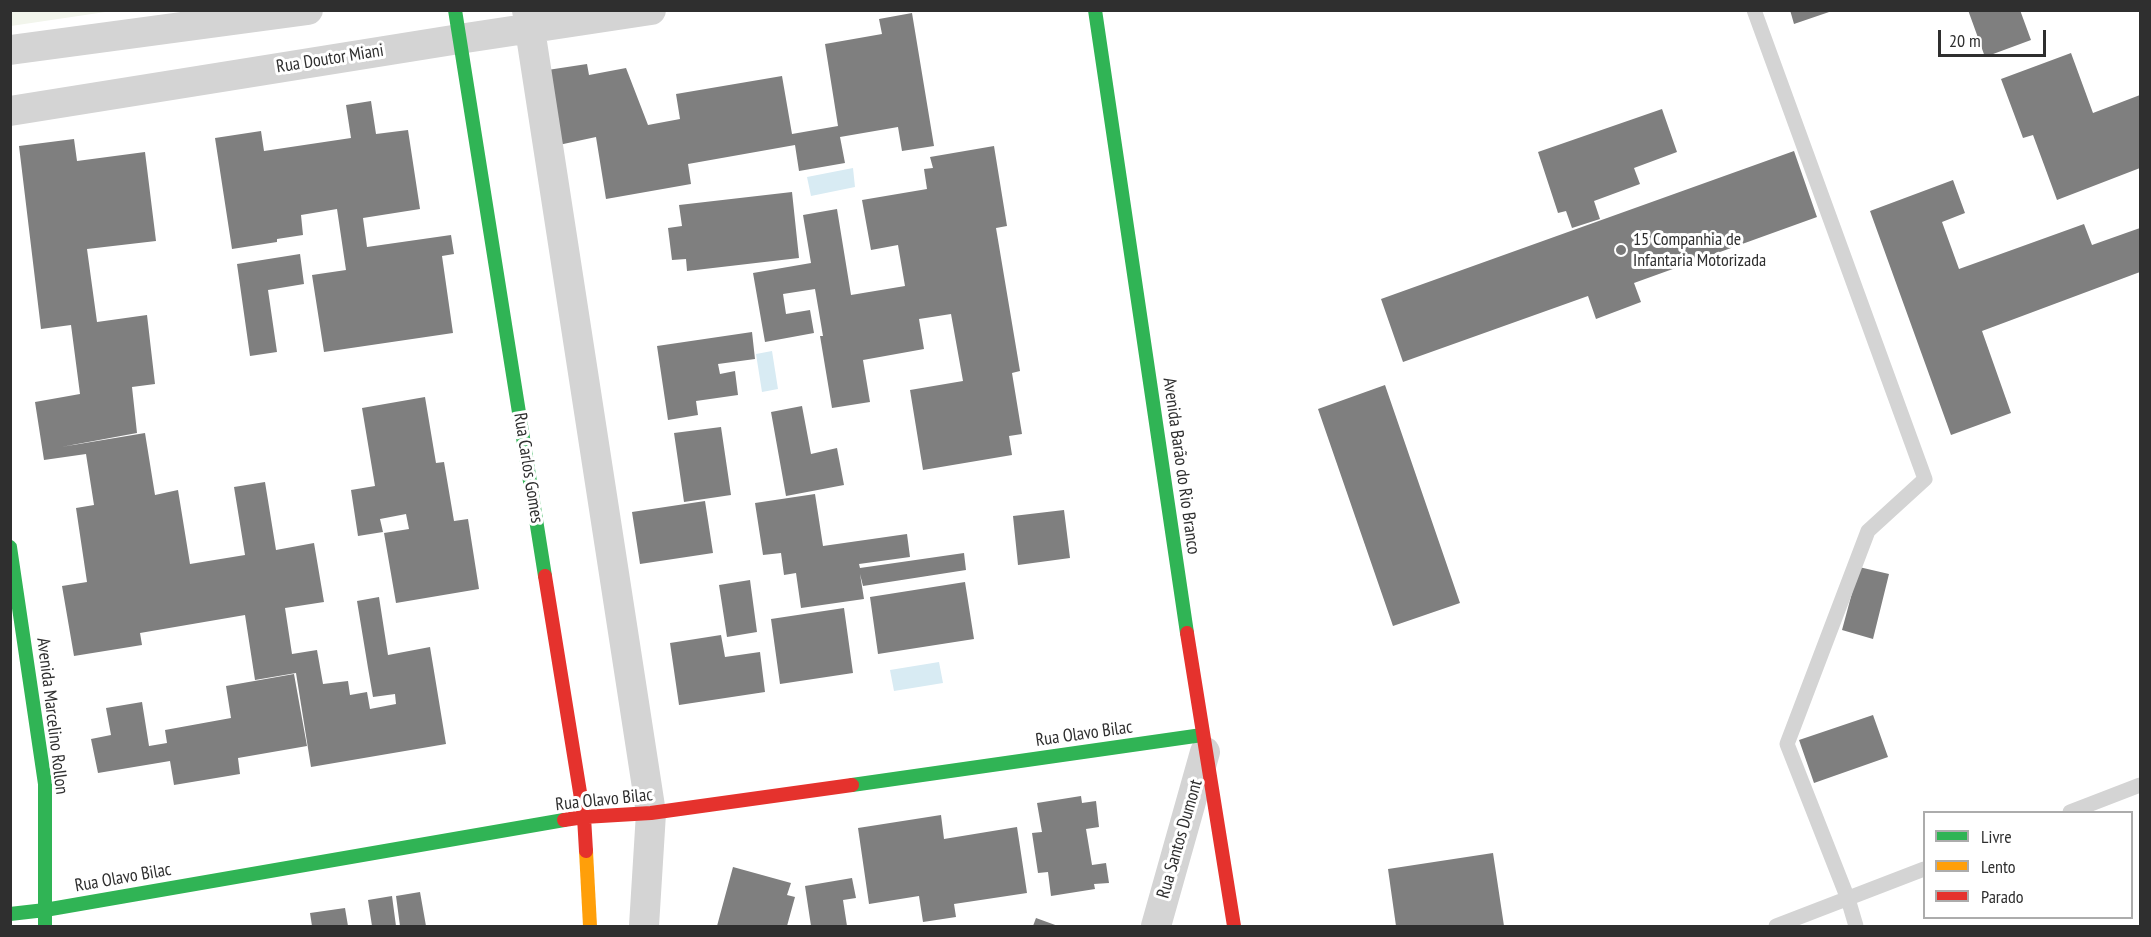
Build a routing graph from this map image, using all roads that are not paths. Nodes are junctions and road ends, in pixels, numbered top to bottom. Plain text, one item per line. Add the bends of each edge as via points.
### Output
1 (308, 10) edge
2 (651, 10) edge
3 (1095, 10) edge
4 (1754, 10) edge
5 (529, 19) edge
6 (457, 25) edge
7 (10, 50) edge
8 (10, 111) edge
9 (10, 547) edge
10 (1204, 744) junction
11 (2140, 785) edge
12 (2075, 811) edge
13 (651, 813) junction
14 (584, 817) junction
15 (1923, 869) edge
16 (1848, 899) junction
17 (45, 910) junction
18 (10, 914) edge
19 (1229, 919) edge
20 (45, 927) edge
21 (590, 927) edge
22 (644, 927) edge
23 (1156, 927) edge
24 (1776, 927) edge
25 (1856, 927) edge

1 - 7 street
2 - 5 street, Rua Doutor Miani
3 - 10 street, Avenida Barão do Rio Branco
4 - 16 lane via 1925,479 1868,531 1787,744
5 - 6 street, Rua Doutor Miani
5 - 13 street
6 - 8 street, Rua Doutor Miani
6 - 14 street, Rua Carlos Gomes
9 - 17 street, Avenida Marcelino Rollon via 45,784
10 - 13 street, Rua Olavo Bilac
10 - 19 street, Avenida Barão do Rio Branco
10 - 23 street, Rua Santos Dumont
11 - 12 lane
13 - 14 street, Rua Olavo Bilac
13 - 22 street
14 - 17 street, Rua Olavo Bilac
14 - 21 street, Rua Carlos Gomes
15 - 16 lane
16 - 24 lane
16 - 25 lane
17 - 18 street, Rua Olavo Bilac
17 - 20 street, Avenida Marcelino Rollon

